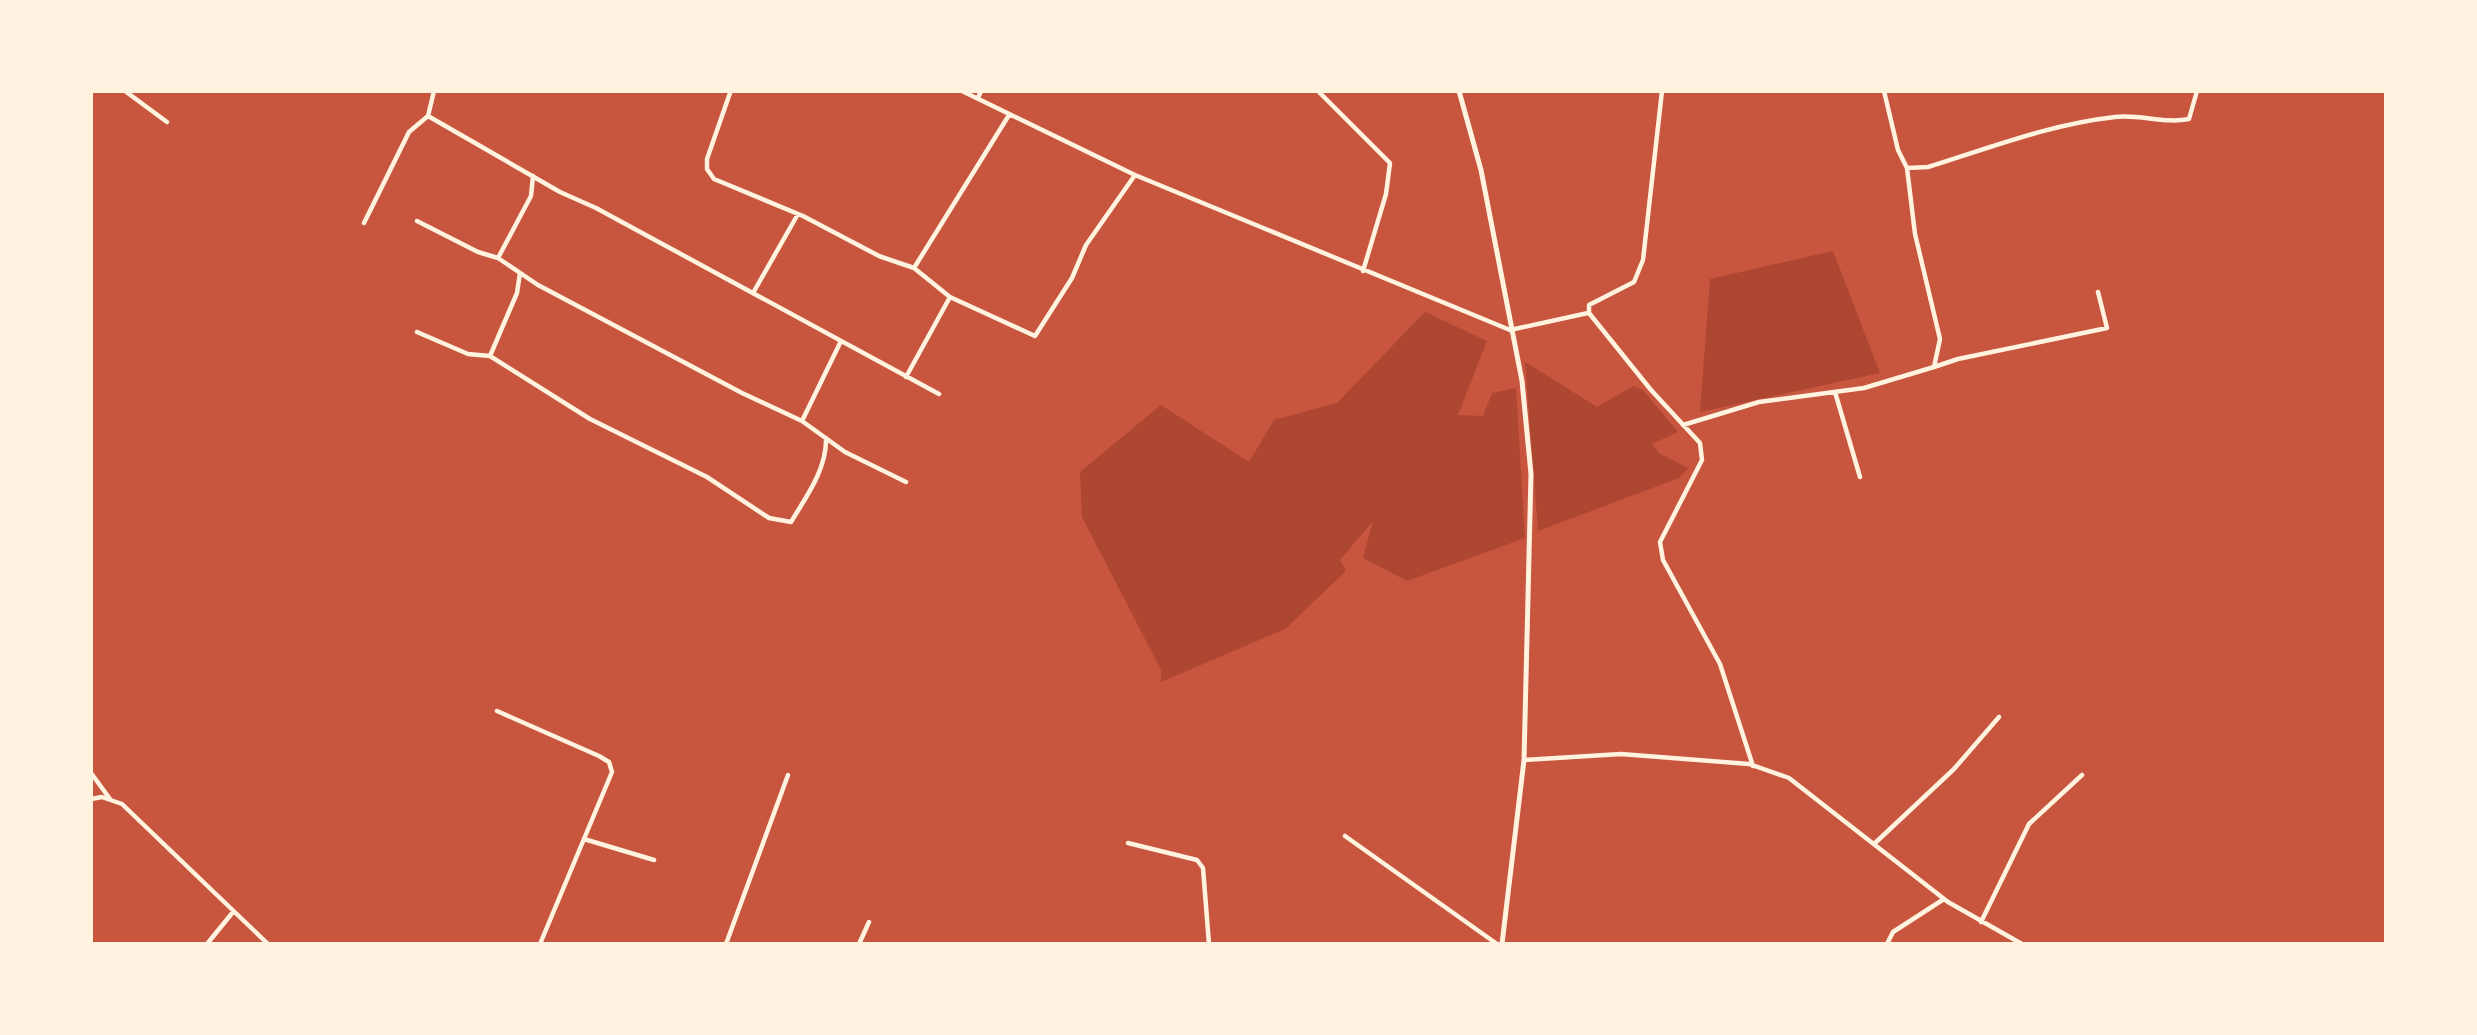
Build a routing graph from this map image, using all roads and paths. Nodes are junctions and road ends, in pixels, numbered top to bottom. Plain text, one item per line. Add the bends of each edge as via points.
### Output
1 (125, 91) edge
2 (434, 91) edge
3 (962, 91) edge
4 (981, 91) edge
5 (1318, 91) edge
6 (1459, 91) edge
7 (1662, 91) edge
8 (1884, 91) edge
9 (2197, 91) edge
10 (730, 93) dead end
11 (978, 98) junction
12 (1009, 115) junction
13 (428, 116) junction
14 (167, 122) dead end
15 (1907, 168) junction
16 (533, 175) junction
17 (1135, 175) junction
18 (798, 214) junction
19 (417, 221) dead end
20 (364, 223) dead end
21 (498, 258) junction
22 (915, 268) junction
23 (1363, 271) junction
24 (520, 273) junction
25 (2098, 292) dead end
26 (753, 293) junction
27 (950, 297) junction
28 (1589, 313) junction
29 (1510, 330) junction
30 (417, 332) dead end
31 (840, 343) junction
32 (490, 356) junction
33 (1934, 367) junction
34 (906, 377) junction
35 (1835, 392) junction
36 (939, 394) dead end
37 (802, 421) junction
38 (1682, 425) junction
39 (826, 438) junction
40 (1860, 477) dead end
41 (906, 482) dead end
42 (497, 711) dead end
43 (1999, 716) dead end
44 (1524, 760) junction
45 (1753, 766) junction
46 (91, 773) edge
47 (788, 775) dead end
48 (2082, 775) dead end
49 (91, 799) edge
50 (111, 800) junction
51 (1345, 836) dead end
52 (584, 839) junction
53 (1128, 843) dead end
54 (1874, 844) junction
55 (654, 860) dead end
56 (1944, 899) junction
57 (233, 912) junction
58 (869, 922) dead end
59 (1981, 922) junction
60 (207, 944) edge
61 (268, 944) edge
62 (540, 944) edge
63 (726, 944) edge
64 (859, 944) edge
65 (1209, 944) edge
66 (1500, 944) edge
67 (1887, 944) edge
68 (2022, 944) edge

1 - 14 street
2 - 13 street
3 - 11 street
4 - 11 street
5 - 23 street via 1390,163 1386,194
6 - 29 street via 1481,170
7 - 28 street via 1643,260 1634,282 1597,299 1589,305
8 - 15 street
9 - 15 street via 2189,118 2178,121 2118,116 2061,127 1927,167
10 - 18 street via 707,169 714,179
11 - 12 street
12 - 17 street
12 - 22 street
13 - 16 street
13 - 20 street via 409,132
15 - 33 street via 1915,234 1940,339
16 - 21 street via 531,196
16 - 26 street
17 - 23 street
17 - 27 street via 1086,245 1072,278 1035,337
18 - 22 street via 879,256
18 - 26 street
19 - 21 street
21 - 24 street
22 - 27 street
23 - 29 street
24 - 32 street via 517,293
24 - 37 street via 625,333
25 - 33 street via 2107,328
26 - 31 street
27 - 34 street
28 - 29 street
28 - 38 street
29 - 44 street via 1521,381 1531,474
30 - 32 street via 468,354
31 - 34 street
31 - 37 street
32 - 39 street via 590,419 706,477 769,518 790,522 813,487
33 - 35 street
34 - 36 street
35 - 38 street via 1759,402
35 - 40 street
37 - 39 street
38 - 45 street via 1700,443 1702,460 1660,542 1663,560 1720,664
39 - 41 street
42 - 52 street via 609,762 612,772
43 - 54 street via 1954,769
44 - 45 street via 1621,754
44 - 66 street
45 - 54 street via 1789,778
46 - 50 street
47 - 63 street
48 - 59 street via 2028,824
49 - 50 street
50 - 57 street via 131,812
51 - 66 street
52 - 55 street
52 - 62 street
53 - 65 street via 1197,860 1203,867
54 - 56 street
56 - 59 street
56 - 67 street via 1893,932
57 - 60 street
57 - 61 street
58 - 64 street
59 - 68 street

